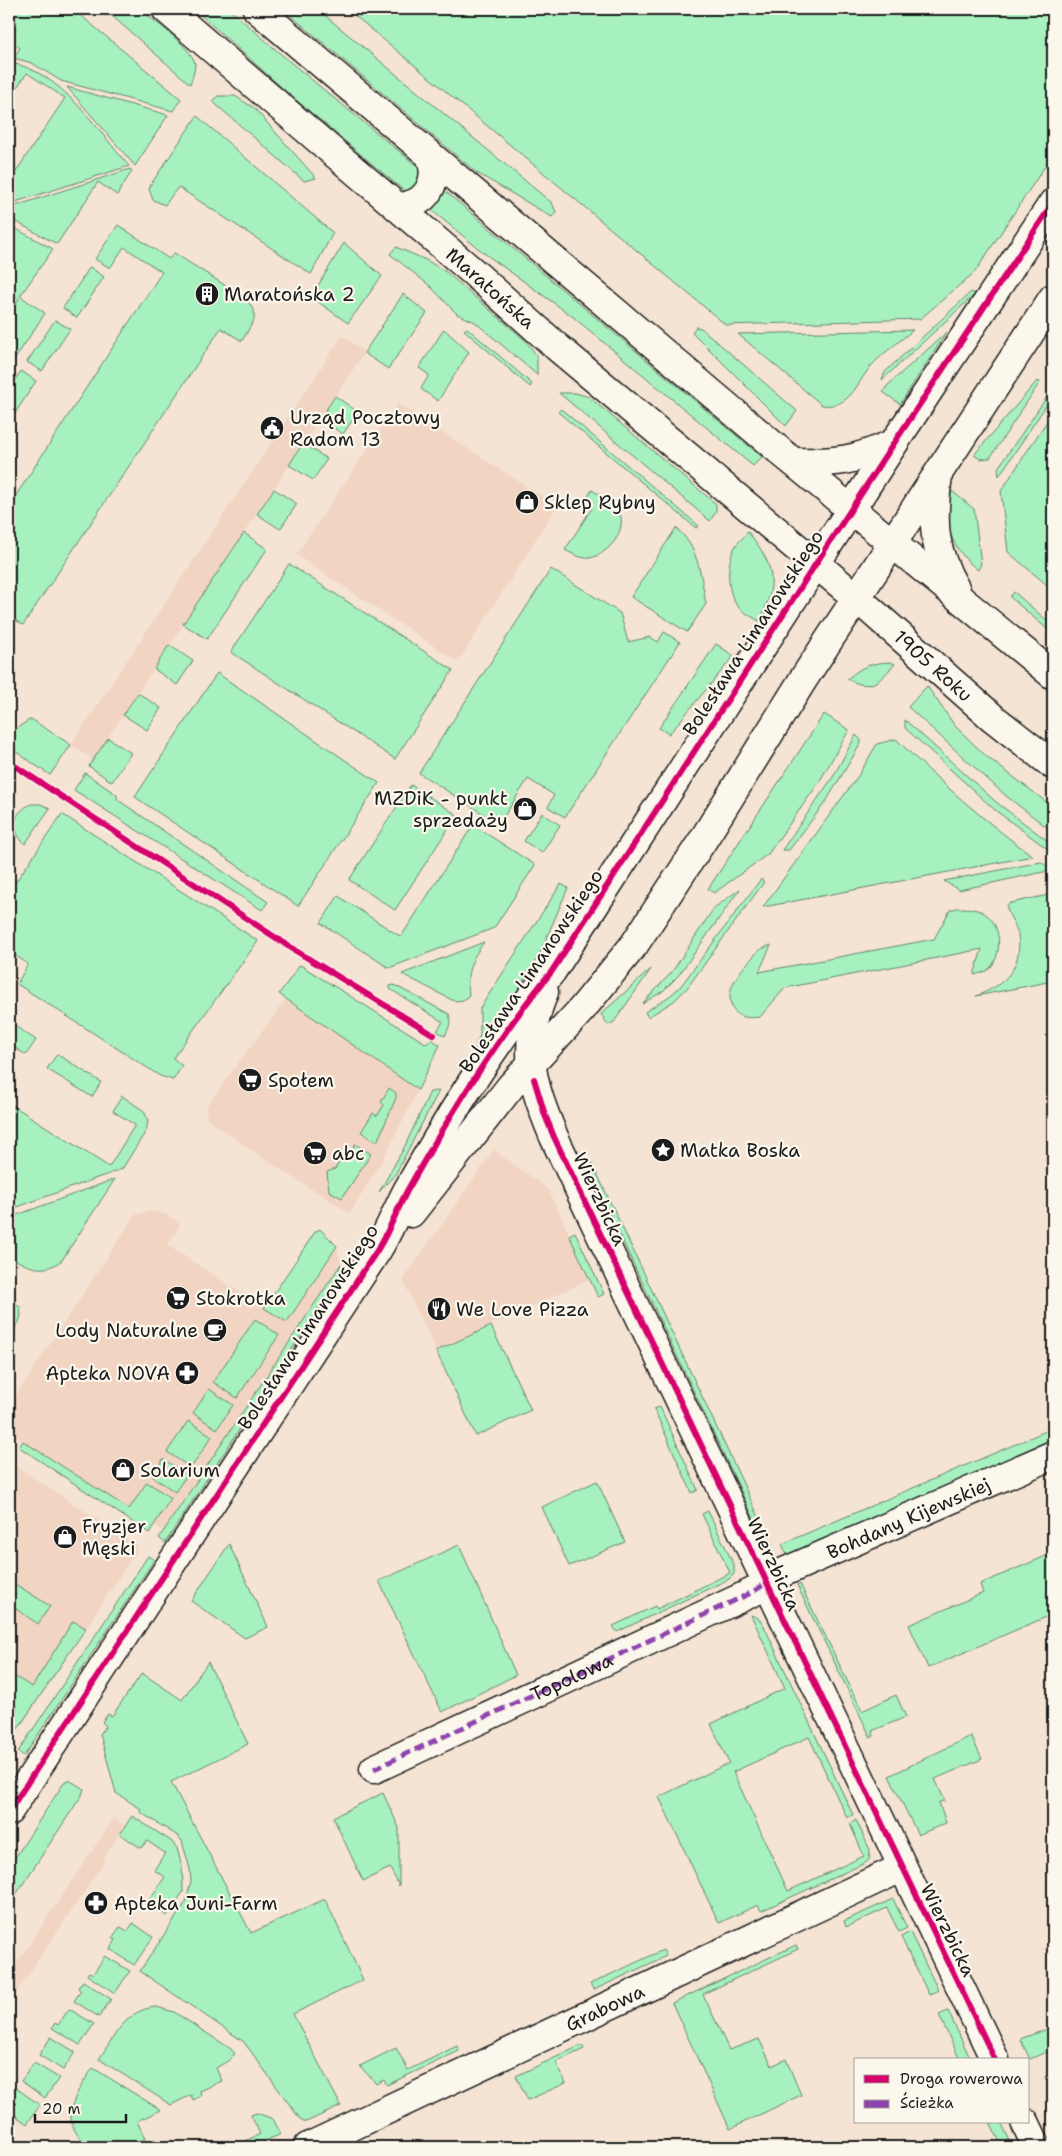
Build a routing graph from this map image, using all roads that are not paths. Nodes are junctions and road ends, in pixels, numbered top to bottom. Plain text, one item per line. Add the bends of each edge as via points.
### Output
1 (166, 9) edge
2 (257, 9) edge
3 (431, 158) junction
4 (1053, 203) edge
5 (398, 208) junction
6 (1053, 298) edge
7 (894, 444) junction
8 (794, 462) junction
9 (938, 475) junction
10 (852, 509) junction
11 (894, 544) junction
12 (815, 564) junction
13 (960, 598) junction
14 (858, 599) junction
15 (1053, 675) edge
16 (1053, 765) edge
17 (552, 971) junction
18 (531, 1065) junction
19 (381, 1245) junction
20 (1053, 1455) edge
21 (766, 1583) junction
22 (374, 1769) dead end
23 (9, 1811) edge
24 (901, 1868) junction
25 (994, 2058) edge
26 (1026, 2124) edge
27 (308, 2147) edge
28 (1037, 2147) edge

1 - 5 street, Maratońska
2 - 3 street
3 - 5 street via 434,175 428,192 415,204
3 - 8 street
4 - 7 street, Bolesława Limanowskiego
5 - 12 street, Maratońska
6 - 9 street, Bolesława Limanowskiego
7 - 8 street via 845,461
7 - 10 street, Bolesława Limanowskiego
8 - 10 street
9 - 11 street, Bolesława Limanowskiego
9 - 13 street via 934,503 938,550
10 - 11 street
10 - 12 street, Bolesława Limanowskiego
11 - 13 street
11 - 14 street, Bolesława Limanowskiego
12 - 14 street, 1905 Roku
12 - 17 street, Bolesława Limanowskiego
13 - 15 street
14 - 16 street, 1905 Roku
14 - 18 street, Bolesława Limanowskiego via 634,945
17 - 18 street, Bolesława Limanowskiego via 532,1027
17 - 19 street, Bolesława Limanowskiego via 482,1065 407,1192
18 - 19 street, Bolesława Limanowskiego
18 - 21 street, Wierzbicka via 554,1137
19 - 23 street, Bolesława Limanowskiego
20 - 21 street, Bohdany Kijewskiej via 777,1575
21 - 22 street, Topolowa via 753,1592
21 - 24 street, Wierzbicka
24 - 25 street, Wierzbicka
24 - 27 street, Grabowa
26 - 28 street

